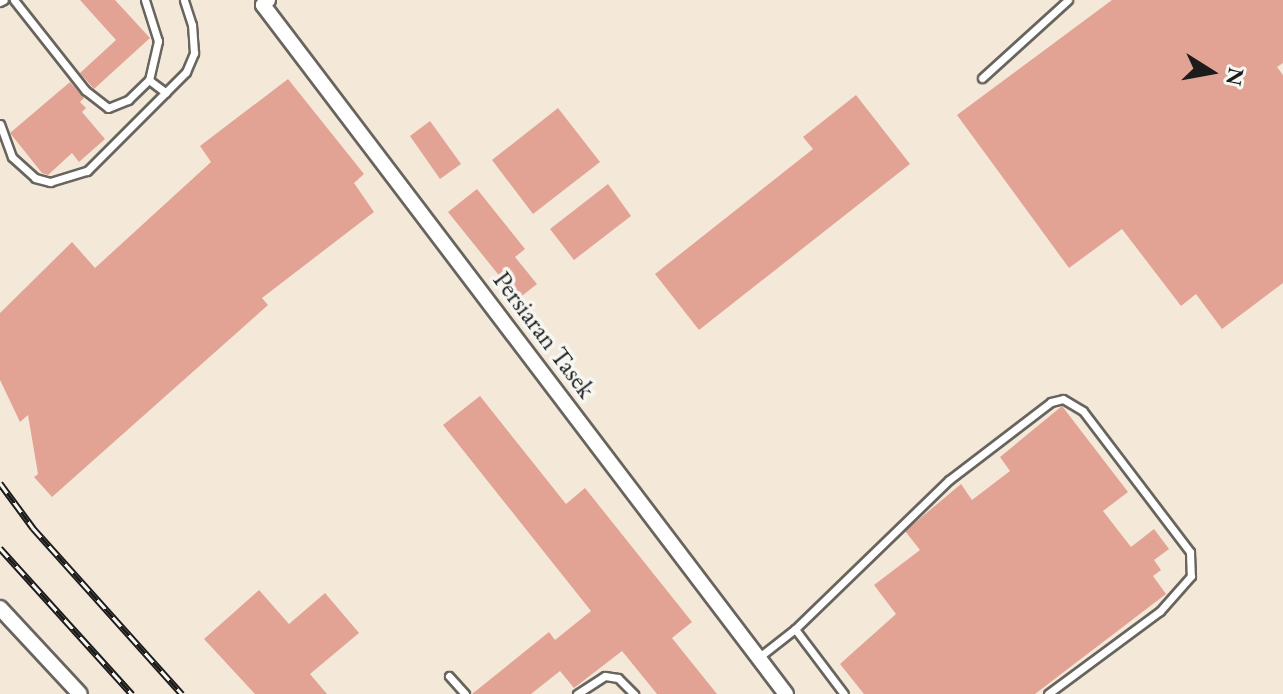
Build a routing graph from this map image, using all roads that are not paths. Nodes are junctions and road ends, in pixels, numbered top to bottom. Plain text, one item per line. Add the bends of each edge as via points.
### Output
1 (14, 0) edge
2 (145, 0) edge
3 (184, 0) edge
4 (1068, 0) edge
5 (263, 2) edge
6 (982, 78) dead end
7 (149, 80) junction
8 (166, 93) junction
9 (0, 124) edge
10 (0, 608) edge
11 (795, 629) junction
12 (758, 658) junction
13 (449, 676) dead end
14 (80, 694) edge
15 (465, 694) edge
16 (577, 694) edge
17 (634, 694) edge
18 (786, 694) edge
19 (844, 694) edge
20 (1048, 694) edge

1 - 7 lane via 85,90 108,108 128,100
2 - 7 lane via 158,41
3 - 8 lane via 194,53 186,72
4 - 6 lane
5 - 12 street, Persiaran Tasek
7 - 8 lane
8 - 9 lane via 87,171 50,182 35,178 12,157
10 - 14 street
11 - 12 lane
11 - 19 lane
11 - 20 lane via 949,480 1051,402 1063,399 1083,411 1190,552 1191,576 1160,611
12 - 18 street, Persiaran Tasek
13 - 15 lane
16 - 17 lane via 605,676 618,678

